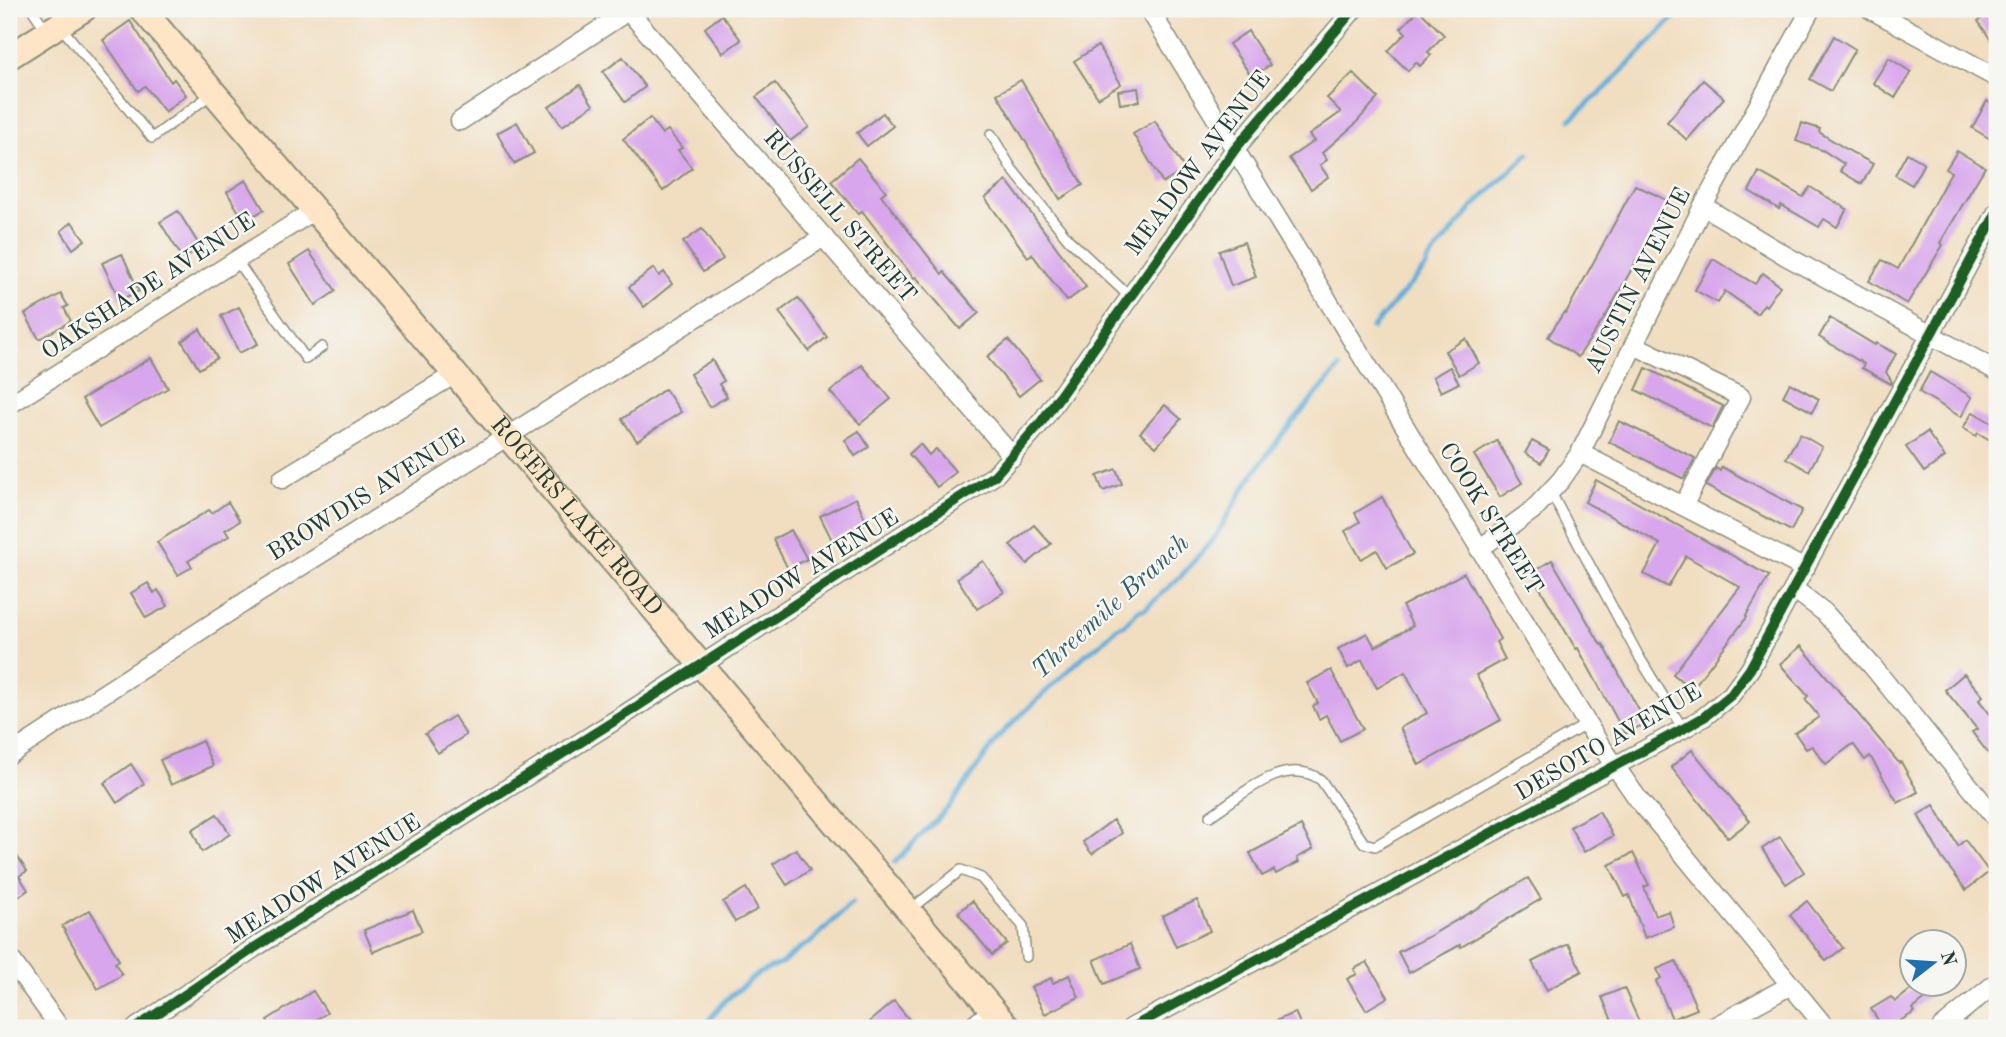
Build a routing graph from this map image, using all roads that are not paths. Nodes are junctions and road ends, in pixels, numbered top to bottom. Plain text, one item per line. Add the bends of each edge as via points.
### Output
1 (32, 9) edge
2 (84, 9) edge
3 (142, 9) edge
4 (629, 9) edge
5 (1149, 9) edge
6 (1354, 9) edge
7 (1811, 9) edge
8 (1870, 9) edge
9 (53, 28) junction
10 (9, 57) edge
11 (1997, 78) edge
12 (214, 92) junction
13 (460, 121) dead end
14 (991, 134) dead end
15 (1235, 149) junction
16 (1703, 206) junction
17 (315, 210) junction
18 (1997, 212) edge
19 (824, 237) junction
20 (236, 260) junction
21 (1130, 297) junction
22 (1931, 335) junction
23 (1634, 345) junction
24 (322, 347) dead end
25 (1997, 370) edge
26 (455, 374) junction
27 (9, 405) edge
28 (509, 438) junction
29 (1580, 453) junction
30 (1013, 457) junction
31 (282, 479) dead end
32 (1550, 491) junction
33 (1683, 506) junction
34 (1479, 549) junction
35 (1805, 569) junction
36 (1794, 589) junction
37 (700, 664) junction
38 (1587, 724) junction
39 (1684, 729) junction
40 (9, 755) edge
41 (1615, 766) junction
42 (1210, 816) dead end
43 (1997, 820) edge
44 (908, 912) junction
45 (9, 957) edge
46 (1026, 957) dead end
47 (1997, 982) edge
48 (1791, 985) junction
49 (1000, 1019) edge
50 (60, 1028) edge
51 (136, 1028) edge
52 (971, 1028) edge
53 (1131, 1028) edge
54 (1712, 1028) edge
55 (1826, 1028) edge
56 (1941, 1028) edge

1 - 9 lane
2 - 9 main road
3 - 12 main road, ROGERS LAKE ROAD
4 - 13 street
4 - 19 street, RUSSELL STREET
5 - 15 street, COOK STREET
6 - 15 street, MEADOW AVENUE
7 - 16 street, AUSTIN AVENUE
8 - 11 street
9 - 10 main road
9 - 12 lane via 152,138
12 - 17 main road, ROGERS LAKE ROAD
14 - 21 lane via 1012,169 1069,240
15 - 21 street, MEADOW AVENUE
15 - 34 street, COOK STREET
16 - 22 street
16 - 23 street, AUSTIN AVENUE
17 - 20 street, OAKSHADE AVENUE
17 - 26 main road, ROGERS LAKE ROAD
18 - 22 street, DESOTO AVENUE
19 - 28 street, BROWDIS AVENUE
19 - 30 street, RUSSELL STREET
20 - 24 lane via 306,359
20 - 27 street, OAKSHADE AVENUE
21 - 30 street, MEADOW AVENUE
22 - 25 street
22 - 35 street, DESOTO AVENUE
23 - 29 street, AUSTIN AVENUE
23 - 33 street via 1741,397
26 - 28 main road, ROGERS LAKE ROAD
26 - 31 street
28 - 37 main road, ROGERS LAKE ROAD
28 - 40 street, BROWDIS AVENUE
29 - 32 street, AUSTIN AVENUE
29 - 33 street
30 - 37 street, MEADOW AVENUE via 995,475 918,527
32 - 34 street, AUSTIN AVENUE
32 - 39 lane via 1638,655
33 - 35 street
34 - 38 street, COOK STREET
35 - 36 street, DESOTO AVENUE
36 - 39 street, DESOTO AVENUE via 1731,695
36 - 43 street via 1824,612 1864,657
37 - 44 main road, ROGERS LAKE ROAD
37 - 51 street, MEADOW AVENUE
38 - 41 street, COOK STREET
38 - 42 lane via 1374,846 1364,843 1312,773 1273,775
39 - 41 street, DESOTO AVENUE
41 - 48 street, COOK STREET
41 - 53 street, DESOTO AVENUE
44 - 46 lane via 961,870 981,878 1023,926
44 - 49 main road, ROGERS LAKE ROAD
45 - 50 street
47 - 56 street
48 - 54 street
48 - 55 street, COOK STREET
49 - 52 street

